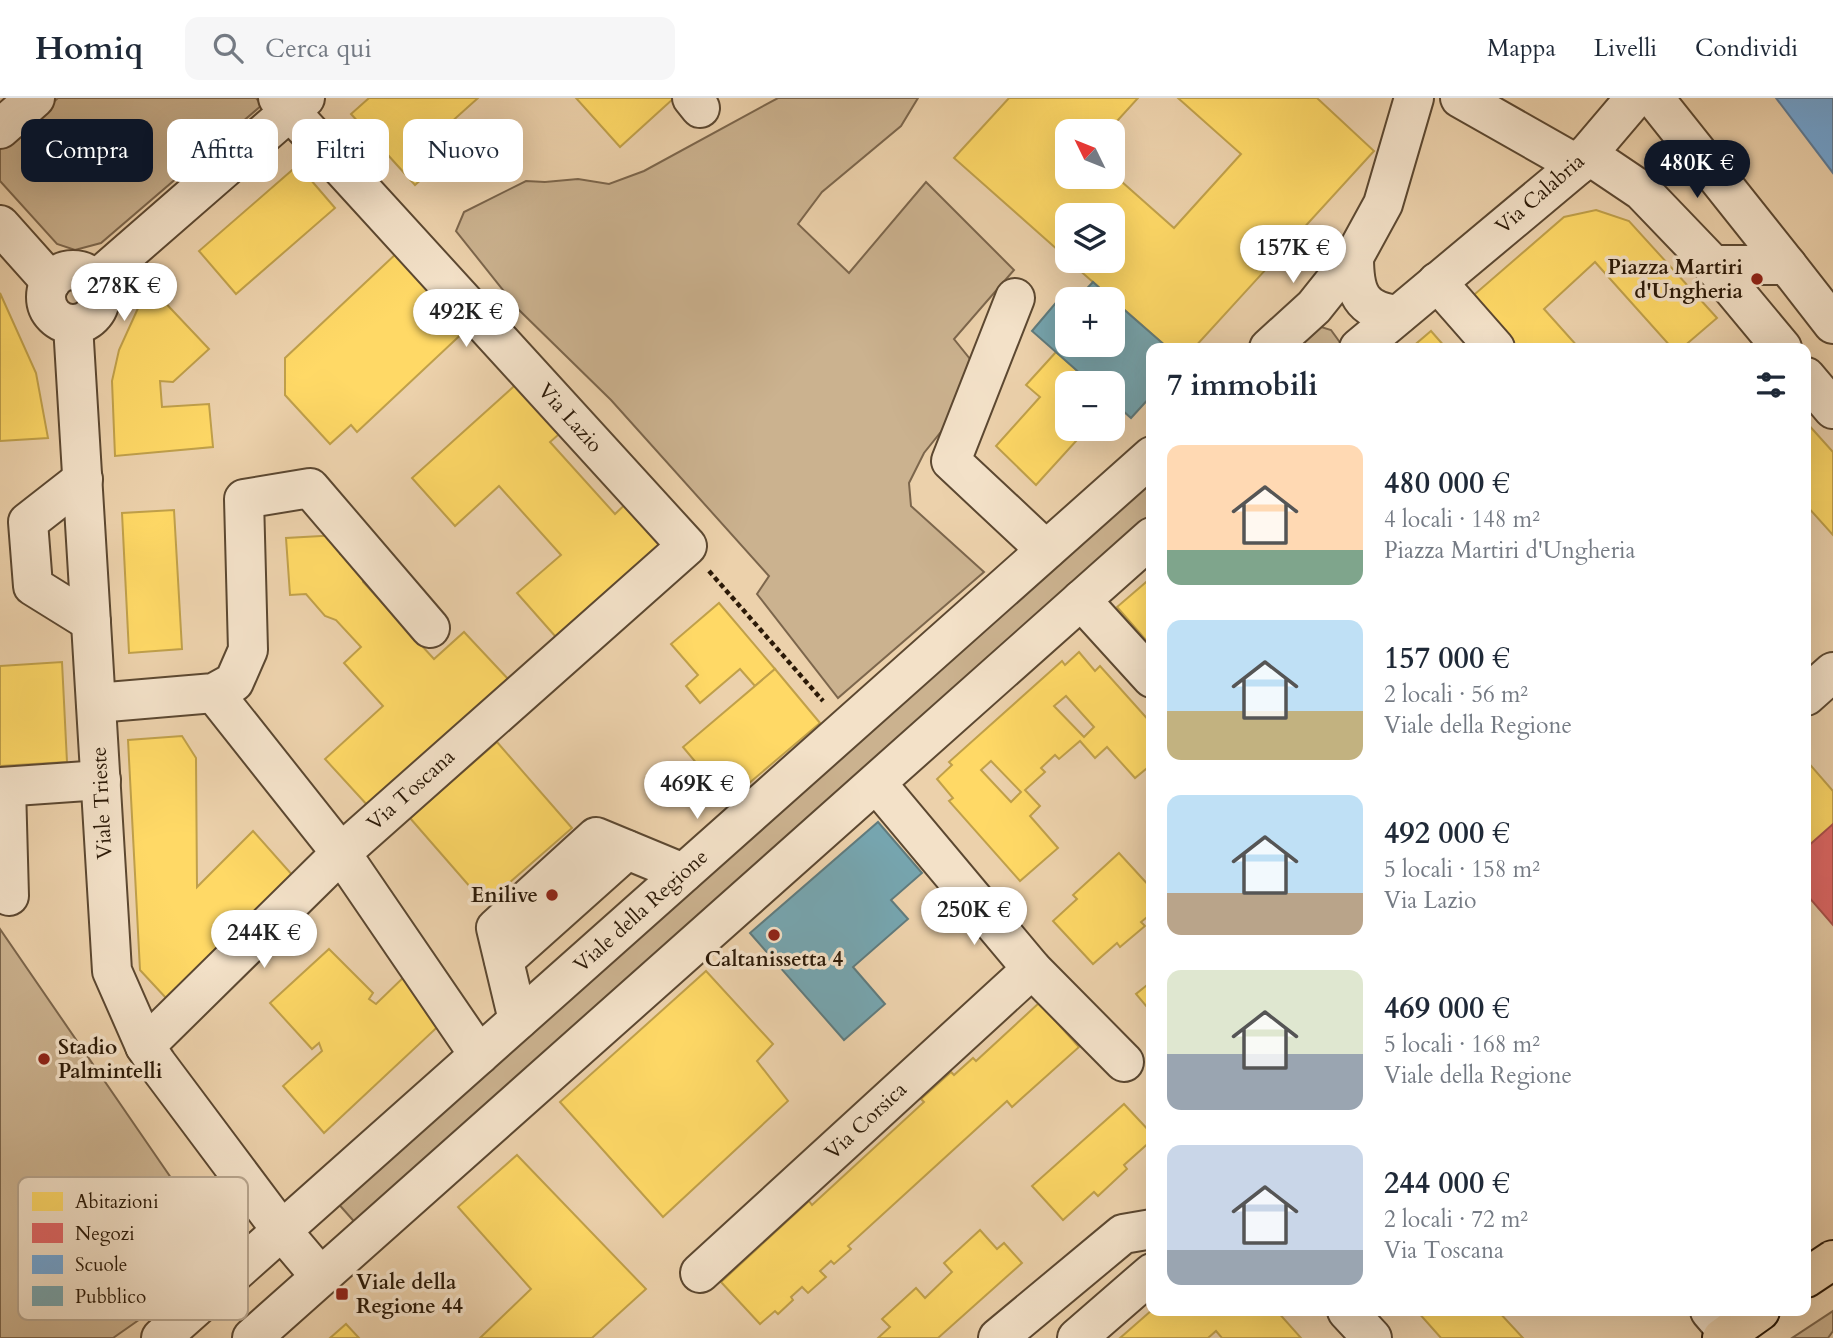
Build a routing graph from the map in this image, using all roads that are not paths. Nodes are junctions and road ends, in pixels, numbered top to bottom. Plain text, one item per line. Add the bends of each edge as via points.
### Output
1 (35, 98) edge
2 (1414, 98) edge
3 (1460, 98) edge
4 (1635, 98) edge
5 (1654, 98) edge
6 (291, 103) edge
7 (0, 129) edge
8 (1582, 159) junction
9 (0, 225) edge
10 (1354, 257) junction
11 (1713, 265) junction
12 (1787, 265) junction
13 (95, 281) junction
14 (51, 282) junction
15 (1015, 298) dead end
16 (1415, 300) junction
17 (1299, 320) junction
18 (1833, 324) edge
19 (73, 325) junction
20 (1274, 343) edge
21 (1340, 343) edge
22 (1365, 343) edge
23 (1487, 343) edge
24 (1778, 343) edge
25 (1811, 383) edge
26 (1833, 409) edge
27 (1146, 461) edge
28 (83, 479) junction
29 (1146, 542) edge
30 (687, 546) joint
31 (1046, 550) junction
32 (1081, 600) junction
33 (91, 622) junction
34 (430, 628) dead end
35 (1146, 671) edge
36 (215, 693) junction
37 (96, 703) junction
38 (101, 780) junction
39 (877, 783) junction
40 (3, 787) edge
41 (341, 853) junction
42 (683, 873) junction
43 (9, 896) dead end
44 (1032, 969) junction
45 (518, 1020) junction
46 (145, 1045) junction
47 (479, 1055) junction
48 (1124, 1062) dead end
49 (241, 1177) edge
50 (248, 1186) edge
51 (327, 1191) junction
52 (1146, 1230) edge
53 (282, 1231) junction
54 (367, 1236) junction
55 (1833, 1260) edge
56 (248, 1261) edge
57 (701, 1273) dead end
58 (1811, 1275) edge
59 (320, 1276) junction
60 (1146, 1277) edge
61 (1833, 1286) edge
62 (1811, 1293) edge
63 (1352, 1316) edge
64 (1748, 1316) edge
65 (181, 1320) edge
66 (1720, 1327) edge
67 (161, 1338) edge
68 (252, 1338) edge
69 (998, 1338) edge
70 (1077, 1338) edge
71 (1372, 1338) edge

1 - 7 street
2 - 10 street via 1382,204
3 - 8 street
4 - 8 street, Via Calabria
5 - 12 street
6 - 13 street
6 - 30 street, Via Lazio
8 - 11 street via 1642,191
8 - 16 street, Via Calabria
9 - 14 street
10 - 16 street via 1354,281 1363,302 1381,313
10 - 17 street
11 - 12 street
11 - 24 street
12 - 18 street
13 - 14 street via 72,270
13 - 19 street via 100,300 97,309 83,323
14 - 19 street via 46,301 49,310 55,318
15 - 31 street via 951,461
16 - 22 street
16 - 23 street
17 - 20 street
17 - 21 street via 1331,330
19 - 28 street, Viale Trieste
25 - 26 street
27 - 31 street, Viale della Regione
28 - 33 street, Viale Trieste
28 - 33 street via 28,522 33,586
29 - 32 street
30 - 41 street, Via Toscana
31 - 42 street, Viale della Regione
32 - 35 street
32 - 39 street
33 - 37 street, Viale Trieste
34 - 36 street via 310,488 244,499 248,650 234,682
36 - 37 street
36 - 41 street
37 - 38 street, Viale Trieste
38 - 40 street
38 - 46 street, Viale Trieste via 112,971
39 - 44 street
39 - 54 street
40 - 43 street
41 - 46 street, Via Toscana
41 - 47 street
42 - 45 street, Viale della Regione
42 - 45 street via 627,850 504,960
44 - 48 street
44 - 57 street, Via Corsica
45 - 47 street, Viale della Regione
46 - 49 street, Viale Trieste
47 - 51 street, Viale della Regione
50 - 53 street, Viale Trieste
51 - 53 street, Viale della Regione
51 - 54 street
52 - 69 street via 1123,1234
53 - 56 street, Viale della Regione
53 - 59 street, Viale Trieste
54 - 59 street
55 - 58 main road
59 - 68 street
60 - 70 street
61 - 62 main road
63 - 71 street
64 - 66 main road
65 - 67 street, Viale della Regione

